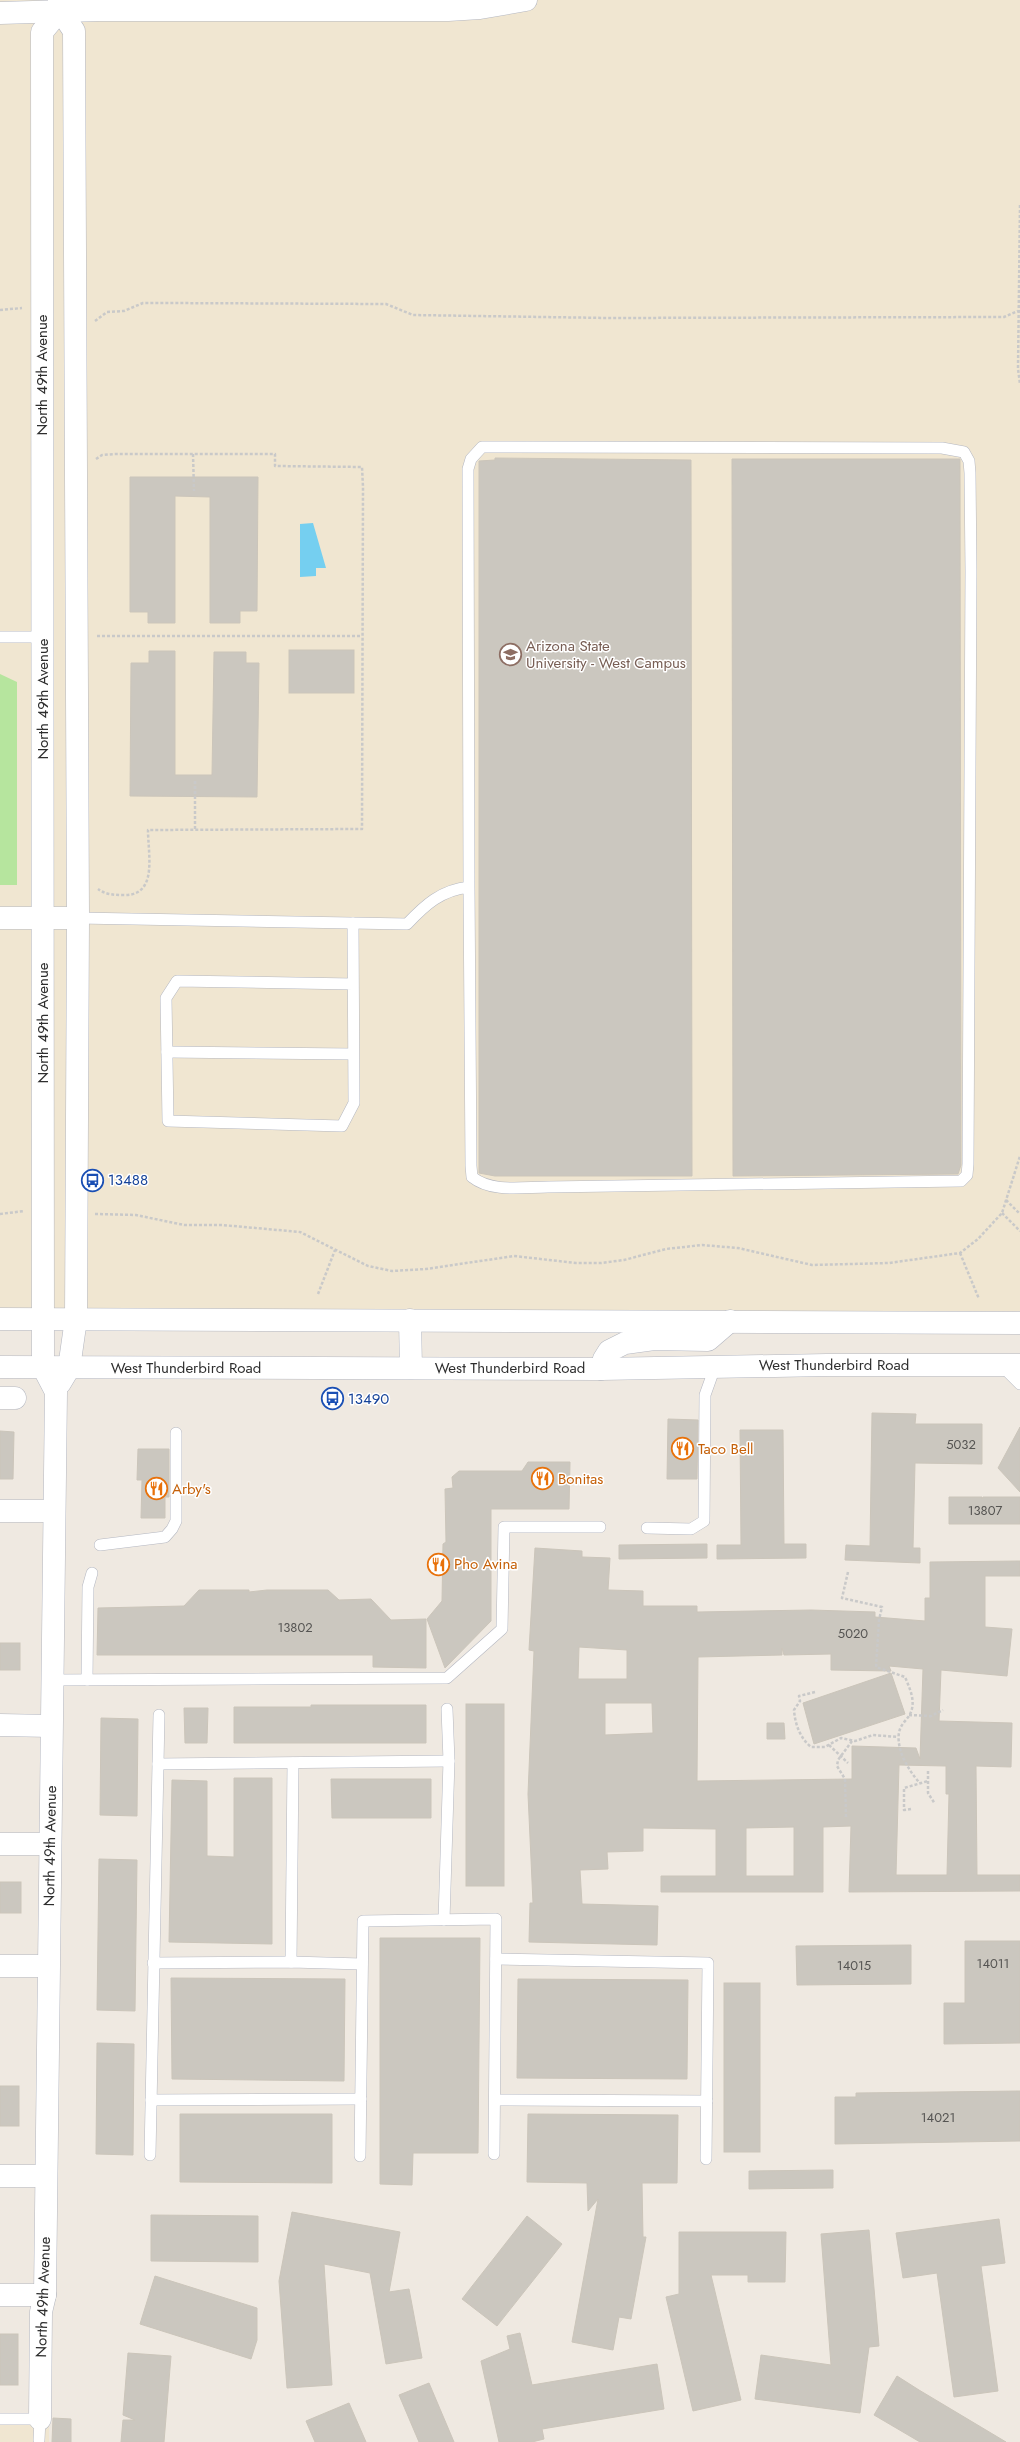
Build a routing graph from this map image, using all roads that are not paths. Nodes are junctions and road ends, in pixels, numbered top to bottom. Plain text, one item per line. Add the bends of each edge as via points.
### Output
1 (526, 0) edge
2 (59, 5) edge
3 (0, 13) edge
4 (0, 637) edge
5 (42, 637) junction
6 (469, 887) junction
7 (0, 918) edge
8 (43, 918) junction
9 (78, 918) junction
10 (353, 923) junction
11 (353, 984) junction
12 (166, 1052) junction
13 (353, 1054) junction
14 (0, 1319) edge
15 (43, 1319) junction
16 (76, 1319) junction
17 (410, 1320) junction
18 (730, 1321) junction
19 (1020, 1323) edge
20 (1010, 1365) edge
21 (0, 1367) edge
22 (43, 1367) junction
23 (715, 1367) junction
24 (70, 1368) junction
25 (411, 1368) junction
26 (601, 1369) junction
27 (1020, 1384) edge
28 (56, 1392) junction
29 (176, 1433) dead end
30 (0, 1511) edge
31 (54, 1511) junction
32 (600, 1527) dead end
33 (647, 1528) dead end
34 (100, 1545) dead end
35 (92, 1573) dead end
36 (52, 1680) junction
37 (87, 1680) junction
38 (447, 1708) dead end
39 (159, 1715) dead end
40 (0, 1724) edge
41 (51, 1726) junction
42 (449, 1761) junction
43 (293, 1763) junction
44 (158, 1764) junction
45 (0, 1844) edge
46 (50, 1844) junction
47 (444, 1920) junction
48 (496, 1959) junction
49 (291, 1962) junction
50 (153, 1963) junction
51 (362, 1964) junction
52 (0, 1966) edge
53 (48, 1966) junction
54 (361, 2099) junction
55 (151, 2100) junction
56 (495, 2100) junction
57 (707, 2101) junction
58 (494, 2154) dead end
59 (150, 2155) dead end
60 (360, 2156) dead end
61 (706, 2159) dead end
62 (0, 2176) edge
63 (46, 2176) junction
64 (0, 2295) edge
65 (45, 2295) junction
66 (0, 2419) edge
67 (39, 2430) joint

1 - 2 street via 480,8 448,10
2 - 3 street
2 - 5 street, North 49th Avenue via 42,32
2 - 9 street, North 49th Avenue via 74,32
4 - 5 lane
5 - 8 street, North 49th Avenue
6 - 6 lane via 468,469 475,453 482,447 942,448 964,452 969,461 970,473 971,595 968,1164 967,1175 962,1181 548,1188 503,1187 480,1183 472,1177 471,1166
6 - 10 lane via 459,888 428,902 407,924
7 - 8 street
8 - 9 street
8 - 15 street, North 49th Avenue
9 - 10 lane
9 - 16 street, North 49th Avenue
10 - 11 lane
11 - 12 lane via 177,981 166,998
11 - 13 lane
12 - 13 lane
12 - 13 lane via 168,1121 342,1126 354,1103
14 - 15 street
15 - 16 street
15 - 22 street, North 49th Avenue
16 - 17 street
16 - 24 street, North 49th Avenue
17 - 18 street
17 - 25 street
18 - 19 street
18 - 26 street via 708,1340 625,1343 609,1351
20 - 23 street, West Thunderbird Road
20 - 27 lane
21 - 22 street, West Thunderbird Road
22 - 24 street, West Thunderbird Road
22 - 28 street, North 49th Avenue
23 - 26 street, West Thunderbird Road
23 - 33 lane via 705,1395 704,1522 691,1529
24 - 25 street, West Thunderbird Road
24 - 28 street, North 49th Avenue
25 - 26 street, West Thunderbird Road
28 - 31 street, North 49th Avenue
29 - 34 lane via 176,1521 172,1529 164,1537
30 - 31 street
31 - 36 street, North 49th Avenue
32 - 37 lane via 504,1527 502,1629 447,1678
35 - 37 lane via 88,1587
36 - 37 lane
36 - 41 street, North 49th Avenue
38 - 42 lane
39 - 44 lane
40 - 41 street
41 - 46 street, North 49th Avenue
42 - 43 lane
42 - 47 lane
43 - 44 lane
43 - 49 lane
44 - 50 lane
45 - 46 street
46 - 53 street, North 49th Avenue
47 - 48 lane via 496,1919
47 - 51 lane via 364,1921
48 - 56 lane
48 - 57 lane via 708,1963
49 - 50 lane
49 - 51 lane
50 - 55 lane
51 - 54 lane
52 - 53 street
53 - 63 street, North 49th Avenue
54 - 55 lane
54 - 60 lane
55 - 59 lane
56 - 57 lane
56 - 58 lane
57 - 61 lane
62 - 63 street
63 - 65 street, North 49th Avenue
64 - 65 street
65 - 67 street, North 49th Avenue via 41,2312
66 - 67 lane

